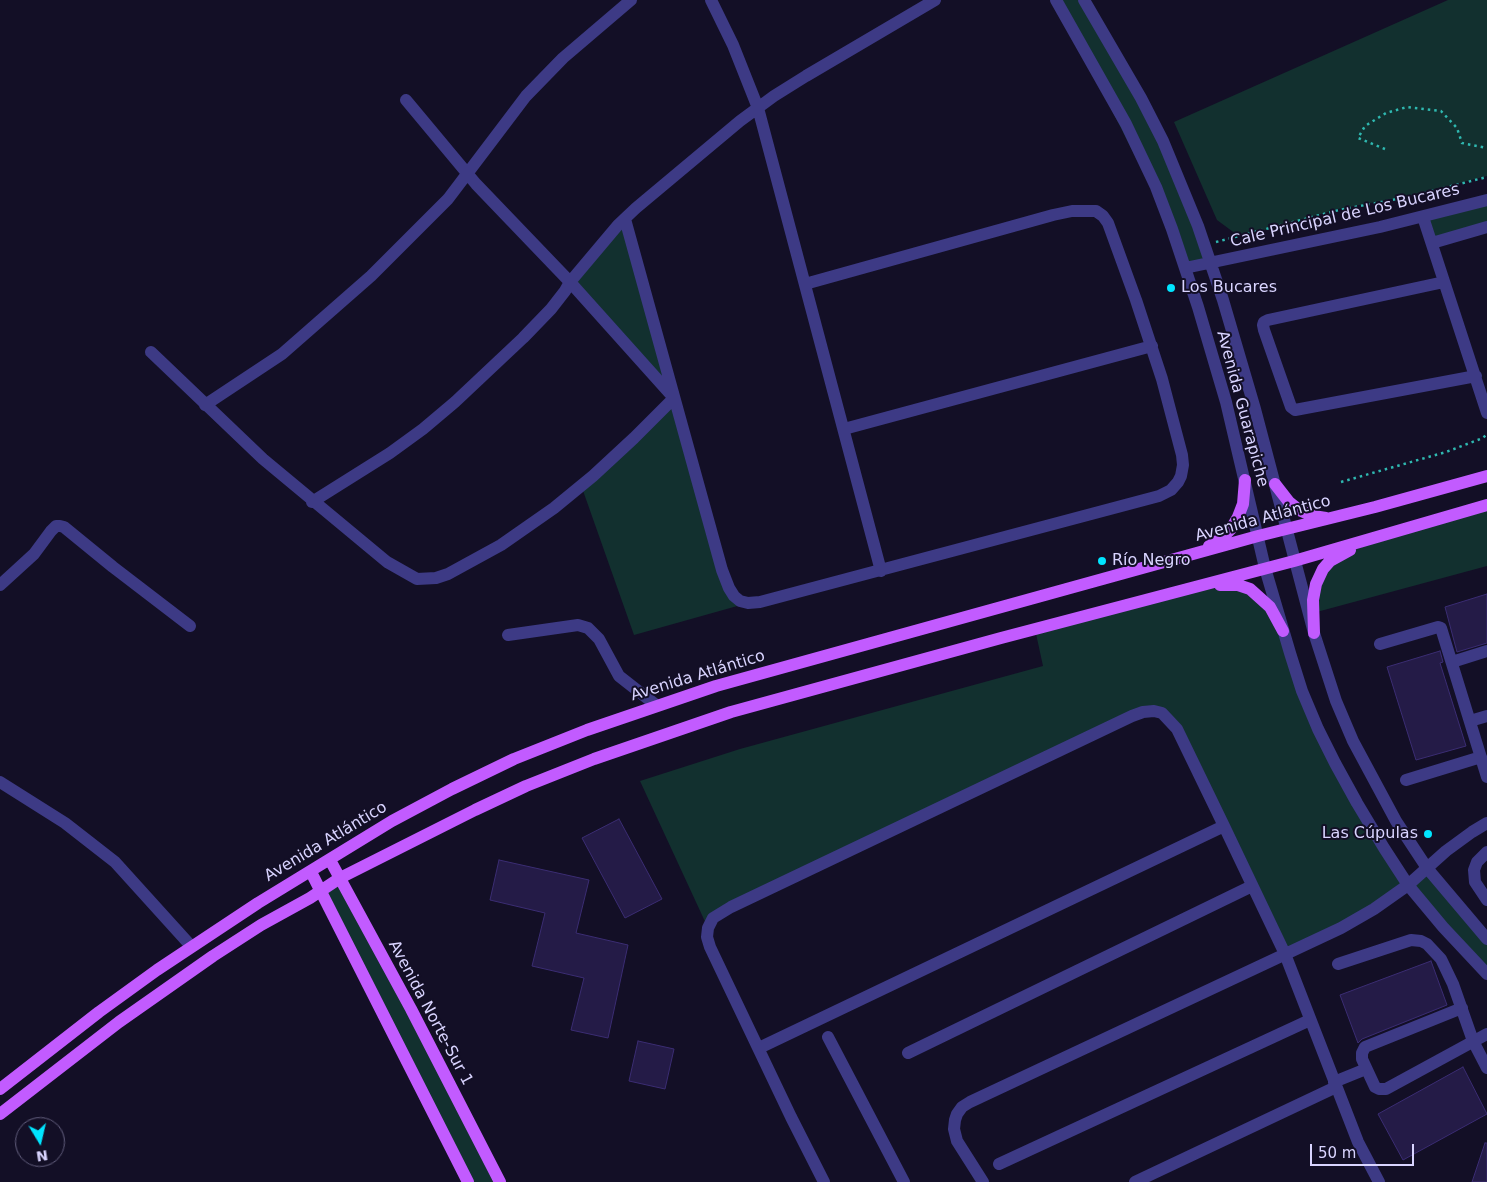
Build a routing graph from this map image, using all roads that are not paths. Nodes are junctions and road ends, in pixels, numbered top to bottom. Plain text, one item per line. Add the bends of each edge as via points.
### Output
1 (631, 0) edge
2 (712, 0) edge
3 (935, 0) edge
4 (1056, 0) edge
5 (1084, 0) edge
6 (406, 100) dead end
7 (758, 108) junction
8 (468, 175) junction
9 (1487, 200) edge
10 (1423, 217) junction
11 (625, 218) junction
12 (1487, 227) edge
13 (1432, 244) junction
14 (1211, 263) junction
15 (1185, 268) junction
16 (570, 282) junction
17 (1444, 282) junction
18 (805, 284) junction
19 (1152, 346) junction
20 (151, 352) dead end
21 (1476, 376) junction
22 (674, 398) junction
23 (205, 405) junction
24 (1487, 413) edge
25 (844, 429) junction
26 (1487, 476) edge
27 (1244, 480) junction
28 (1275, 484) junction
29 (312, 502) junction
30 (1487, 505) edge
31 (1329, 519) junction
32 (1286, 529) junction
33 (1258, 536) junction
34 (1378, 536) junction
35 (1188, 556) junction
36 (1294, 560) junction
37 (1266, 568) junction
38 (881, 571) junction
39 (0, 585) edge
40 (1198, 586) junction
41 (190, 626) dead end
42 (1283, 631) junction
43 (1314, 633) junction
44 (508, 636) dead end
45 (1380, 644) dead end
46 (1487, 651) edge
47 (1452, 662) junction
48 (656, 705) junction
49 (1487, 716) edge
50 (1470, 721) junction
51 (1481, 757) junction
52 (1487, 777) edge
53 (1406, 780) dead end
54 (0, 782) edge
55 (1487, 823) edge
56 (1224, 826) junction
57 (1487, 852) edge
58 (330, 860) junction
59 (1427, 868) junction
60 (311, 872) junction
61 (340, 878) junction
62 (1408, 885) junction
63 (1252, 886) junction
64 (319, 891) junction
65 (1487, 900) edge
66 (1487, 939) edge
67 (191, 946) junction
68 (1285, 954) junction
69 (1338, 964) dead end
70 (1487, 974) edge
71 (1462, 1008) junction
72 (1310, 1020) junction
73 (1487, 1034) edge
74 (828, 1037) dead end
75 (1473, 1041) junction
76 (759, 1048) junction
77 (908, 1052) dead end
78 (1487, 1068) edge
79 (1366, 1069) junction
80 (1335, 1084) junction
81 (0, 1089) edge
82 (0, 1114) edge
83 (1000, 1164) dead end
84 (468, 1182) edge
85 (500, 1182) edge
86 (824, 1182) edge
87 (904, 1182) edge
88 (983, 1182) edge
89 (1135, 1182) edge
90 (1379, 1182) edge

1 - 8 street via 563,58 526,96
2 - 7 street via 734,45
3 - 7 street
4 - 15 street, Avenida Guarapiche via 1142,156
5 - 14 street, Avenida Guarapiche via 1158,133
6 - 8 street
7 - 11 street
7 - 18 street
8 - 16 street
8 - 23 street via 448,199 333,310 282,354
9 - 10 street, Cale Principal de Los Bucares
10 - 13 street
10 - 14 street, Cale Principal de Los Bucares
11 - 16 street
11 - 22 street
12 - 13 street
13 - 17 street
14 - 15 street, Cale Principal de Los Bucares
14 - 28 street, Avenida Guarapiche
15 - 27 street, Avenida Guarapiche via 1226,402
16 - 22 street
16 - 29 street via 523,338 449,408 390,453
17 - 21 street
17 - 21 street via 1268,320 1264,322 1264,330 1291,407 1296,410
18 - 19 street via 1053,215 1096,211 1108,223
18 - 25 street
19 - 25 street
19 - 38 street via 1182,455 1181,476 1171,490 1159,496
20 - 23 street
21 - 24 street
22 - 29 street via 593,476 554,508 501,545 448,574 426,580 409,576
22 - 38 street via 722,570 734,596 748,604 760,602
23 - 29 street
25 - 38 street
26 - 31 main road, Avenida Atlántico
27 - 33 street, Avenida Guarapiche
27 - 35 main road via 1244,504 1230,529 1222,538
28 - 31 main road via 1299,510
28 - 32 street, Avenida Guarapiche
30 - 34 main road
31 - 32 main road, Avenida Atlántico
32 - 33 main road, Avenida Atlántico
32 - 36 street, Avenida Guarapiche
33 - 35 main road, Avenida Atlántico
33 - 37 street, Avenida Guarapiche
34 - 36 main road
34 - 43 main road via 1330,561 1323,569 1313,600
35 - 48 main road, Avenida Atlántico via 777,668
36 - 37 main road
36 - 43 street, Avenida Guarapiche
37 - 40 main road
37 - 42 street, Avenida Guarapiche
39 - 41 street via 34,554 56,526 60,526
40 - 42 main road via 1238,585 1250,589 1270,607
40 - 61 main road via 828,685 654,737 526,786
42 - 62 street, Avenida Guarapiche via 1302,692 1330,754
43 - 59 street, Avenida Guarapiche via 1353,741
44 - 48 street via 578,626 588,628 599,639 619,676
45 - 47 street via 1438,627
46 - 47 street
47 - 50 street
48 - 58 main road, Avenida Atlántico via 523,756 460,785 392,821
49 - 50 street
50 - 51 street
51 - 52 street
51 - 53 street
54 - 67 street via 65,823 115,862
55 - 59 street
56 - 63 street
56 - 76 street
56 - 76 street via 1177,729 1162,713 1143,712 721,911 713,918 707,937
57 - 65 street via 1474,870 1474,882
58 - 60 main road, Avenida Atlántico
58 - 61 main road, Avenida Norte-Sur 1
59 - 62 street
59 - 66 street, Avenida Guarapiche
60 - 64 main road
60 - 67 main road, Avenida Atlántico
61 - 64 main road
61 - 85 main road, Avenida Norte-Sur 1
62 - 68 street via 1341,928
62 - 70 street, Avenida Guarapiche
63 - 68 street
63 - 77 street
64 - 82 main road via 213,956
64 - 84 main road
67 - 81 main road, Avenida Atlántico
68 - 72 street
68 - 88 street via 962,1107 955,1120 956,1135
69 - 71 street via 1411,940 1421,941 1441,959
71 - 75 street
71 - 79 street via 1368,1044 1362,1053
72 - 80 street
72 - 83 street
73 - 75 street
74 - 87 street
75 - 78 street
75 - 79 street via 1386,1089 1375,1087
76 - 86 street
79 - 80 street
80 - 89 street
80 - 90 street via 1358,1142

